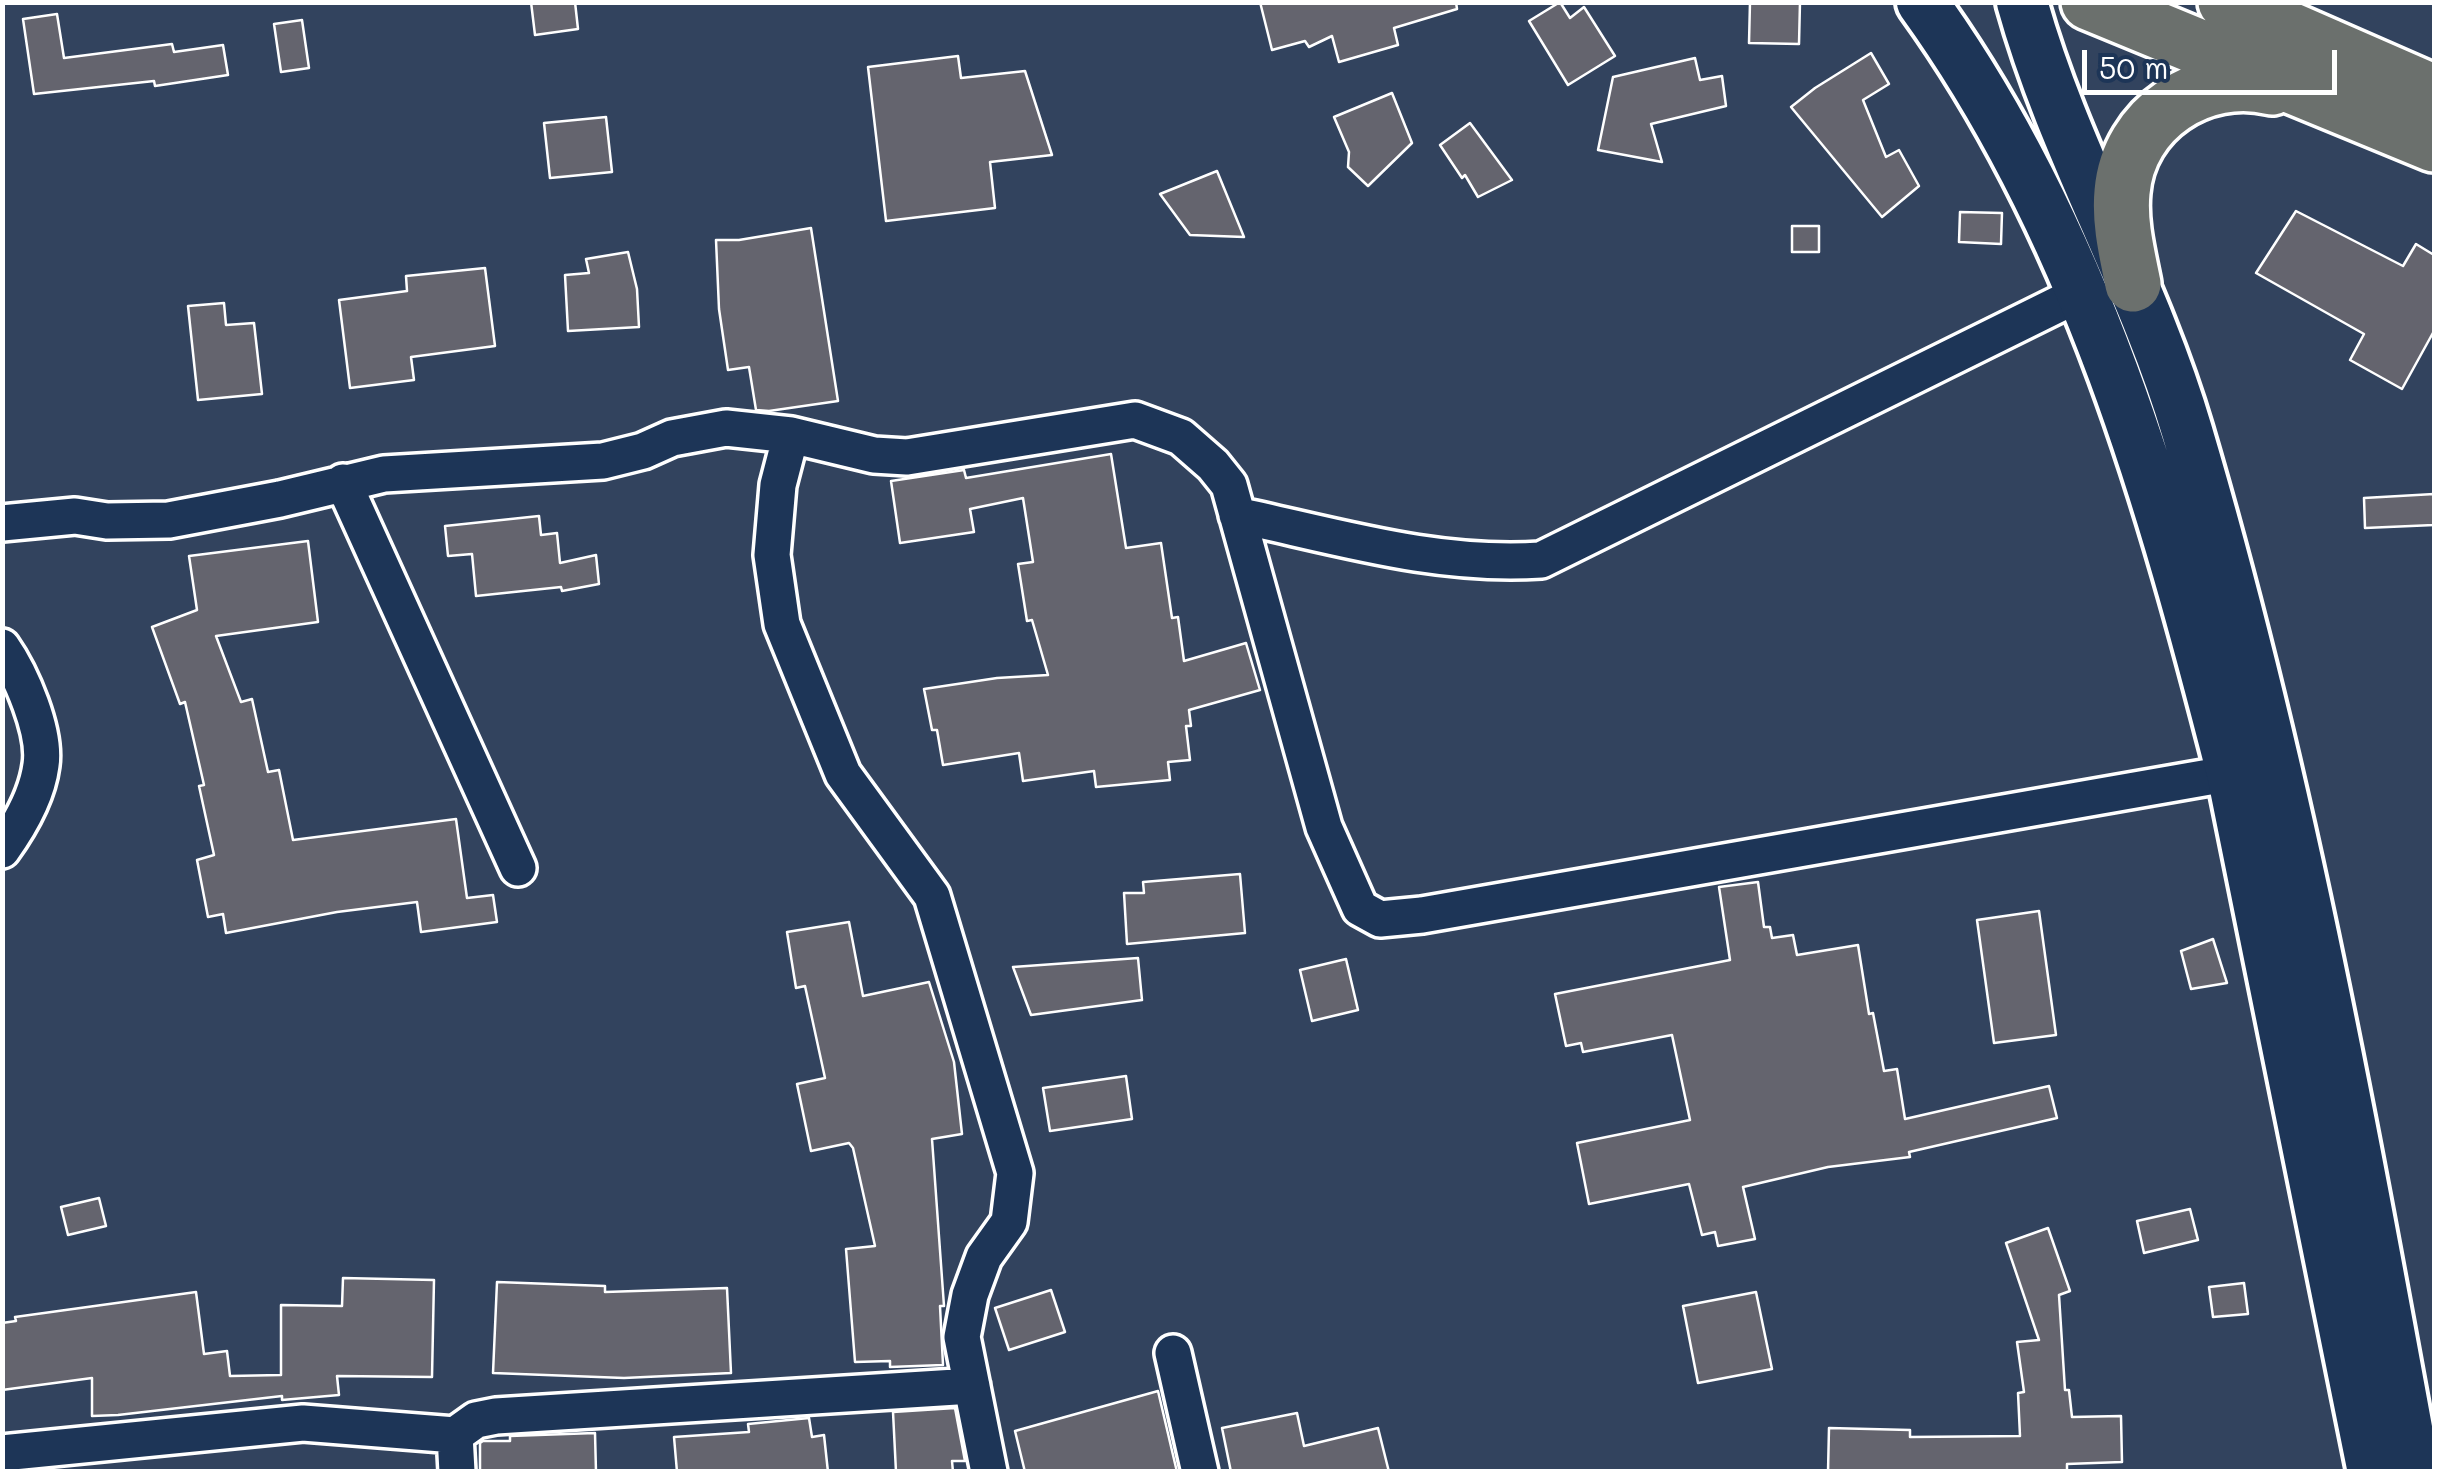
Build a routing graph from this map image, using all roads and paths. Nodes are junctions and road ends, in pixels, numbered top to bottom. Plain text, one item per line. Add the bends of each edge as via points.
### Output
1 (1922, 2) edge
2 (2022, 2) edge
3 (2089, 2) edge
4 (2242, 6) edge
5 (2434, 93) edge
6 (2340, 106) junction
7 (2434, 144) edge
8 (2108, 288) junction
9 (791, 435) junction
10 (343, 482) junction
11 (1238, 515) junction
12 (2, 523) edge
13 (2, 647) edge
14 (2232, 774) junction
15 (2, 850) edge
16 (518, 868) dead end
17 (1173, 1353) dead end
18 (972, 1386) junction
19 (455, 1435) junction
20 (2, 1453) edge
21 (458, 1472) edge
22 (990, 1472) edge
23 (1200, 1472) edge
24 (2373, 1472) edge
25 (2415, 1472) edge

1 - 8 main road via 2053,222
2 - 8 main road
3 - 6 highway
4 - 5 highway
6 - 7 highway
6 - 8 highway via 2236,83 2214,85 2170,106 2138,142 2122,188 2122,231
8 - 11 street via 1541,560 1439,559
8 - 14 main road via 2131,423
8 - 25 main road via 2186,425 2254,673 2296,851
9 - 10 street via 726,428 603,461 402,472
9 - 11 street via 907,457 1136,420 1181,437 1212,465 1229,485
9 - 18 street via 778,485 772,555 782,624 843,774 932,896 1016,1173 1009,1222 984,1257 970,1295 962,1338
10 - 12 street via 169,520 76,516
10 - 16 street
11 - 14 street via 1324,826 1360,908 1380,919
13 - 15 street via 24,685 42,762 32,802
14 - 24 main road
17 - 23 street
18 - 19 street via 496,1416
18 - 22 street
19 - 20 street via 303,1423
19 - 21 street

